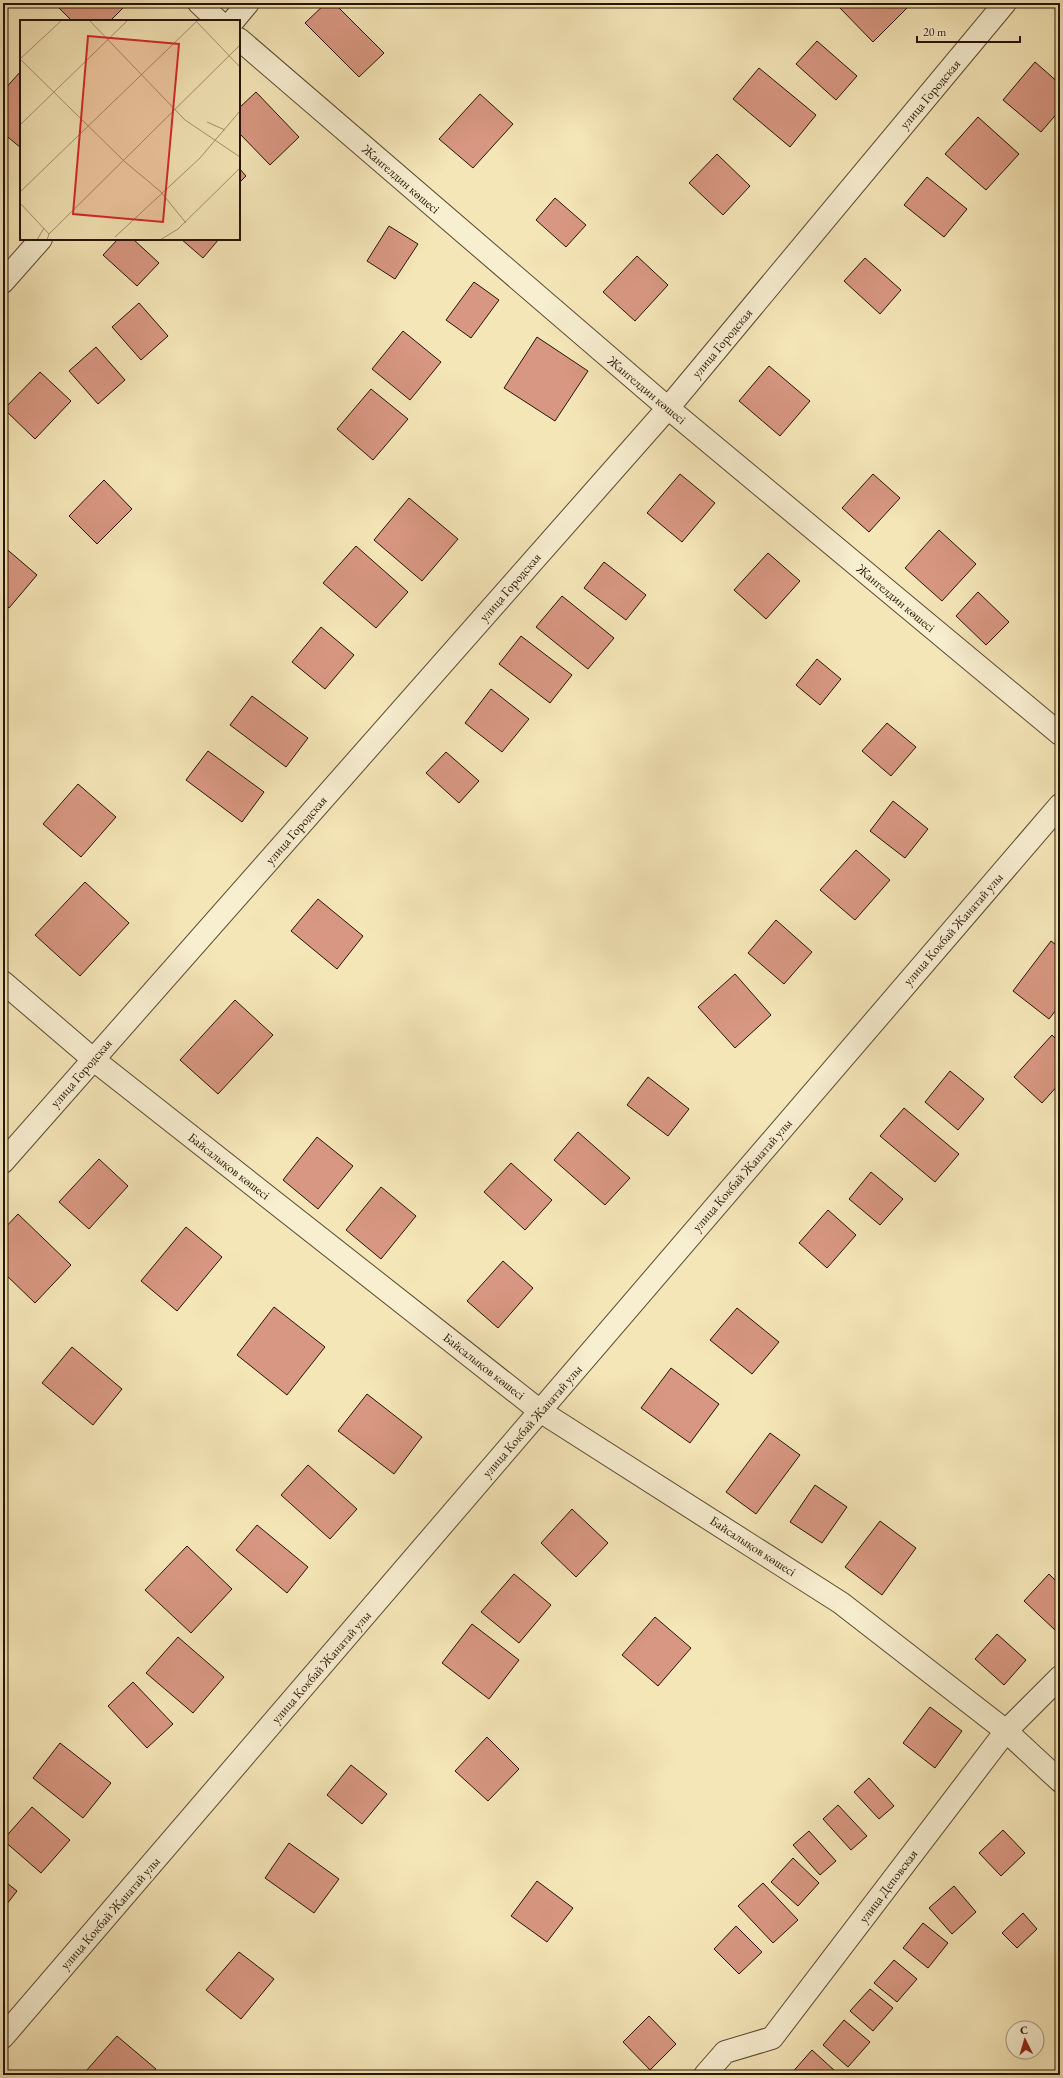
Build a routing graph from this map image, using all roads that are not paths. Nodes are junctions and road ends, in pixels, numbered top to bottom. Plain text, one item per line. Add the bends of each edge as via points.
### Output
1 (199, 3) edge
2 (248, 3) edge
3 (1006, 3) edge
4 (217, 20) edge
5 (233, 20) edge
6 (240, 40) edge
7 (40, 240) edge
8 (3, 282) edge
9 (668, 408) junction
10 (1060, 734) edge
11 (1060, 805) edge
12 (3, 982) edge
13 (94, 1060) junction
14 (3, 1162) edge
15 (540, 1411) junction
16 (1060, 1677) edge
17 (1006, 1732) junction
18 (1060, 1781) edge
19 (3, 2037) edge
20 (705, 2075) edge

1 - 4 street
2 - 5 street
3 - 9 street, улица Городская
6 - 9 street, Жангелдин көшесі
7 - 8 street
9 - 10 street, Жангелдин көшесі
9 - 13 street, улица Городская
11 - 15 street, улица Кокбай Жанатай улы
12 - 13 street, Байсалықов көшесі
13 - 14 street, улица Городская
13 - 15 street, Байсалықов көшесі
15 - 17 street, Байсалықов көшесі via 841,1603
15 - 19 street, улица Кокбай Жанатай улы
16 - 17 street, улица Деповская
17 - 18 street, Байсалықов көшесі
17 - 20 street, улица Деповская via 772,2038 724,2052

